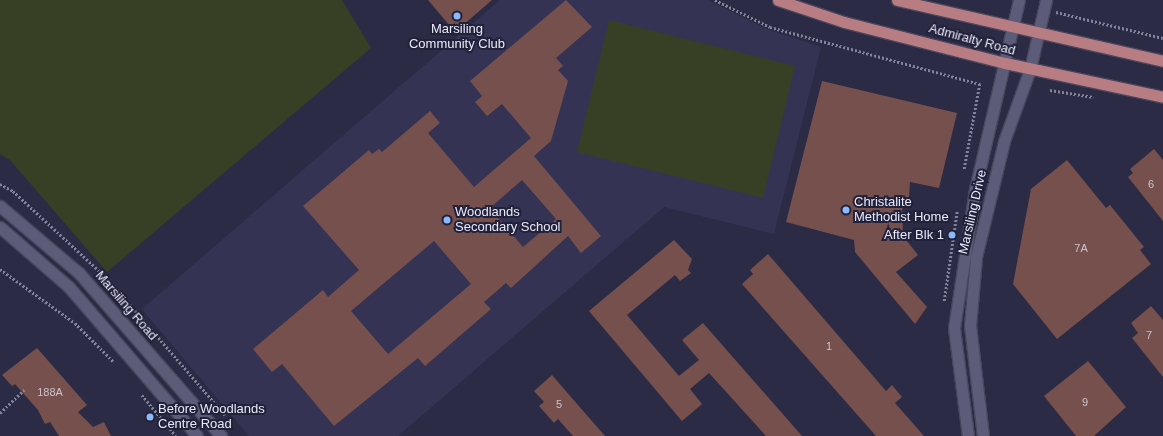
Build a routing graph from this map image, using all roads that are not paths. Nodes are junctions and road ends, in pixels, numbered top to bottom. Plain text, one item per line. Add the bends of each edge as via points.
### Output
1 (778, 0) edge
2 (897, 0) edge
3 (1019, 0) edge
4 (1046, 0) edge
5 (1013, 26) junction
6 (1038, 32) junction
7 (1163, 61) edge
8 (1005, 64) junction
9 (1030, 69) junction
10 (1163, 97) edge
11 (0, 206) edge
12 (0, 227) edge
13 (197, 436) edge
14 (221, 436) edge
15 (968, 436) edge
16 (983, 436) edge

1 - 8 main road, Admiralty Road via 844,22
2 - 5 main road, Admiralty Road
3 - 5 street, Marsiling Drive
4 - 6 street, Marsiling Drive
5 - 6 main road, Admiralty Road
5 - 8 street, Marsiling Drive
6 - 7 main road, Admiralty Road
6 - 9 street, Marsiling Drive
8 - 9 main road, Admiralty Road
8 - 15 street, Marsiling Drive via 975,189 954,328
9 - 10 main road, Admiralty Road
9 - 16 street, Marsiling Drive via 1004,141 976,257 970,326
11 - 14 street, Marsiling Road via 79,273
12 - 13 street via 69,287

